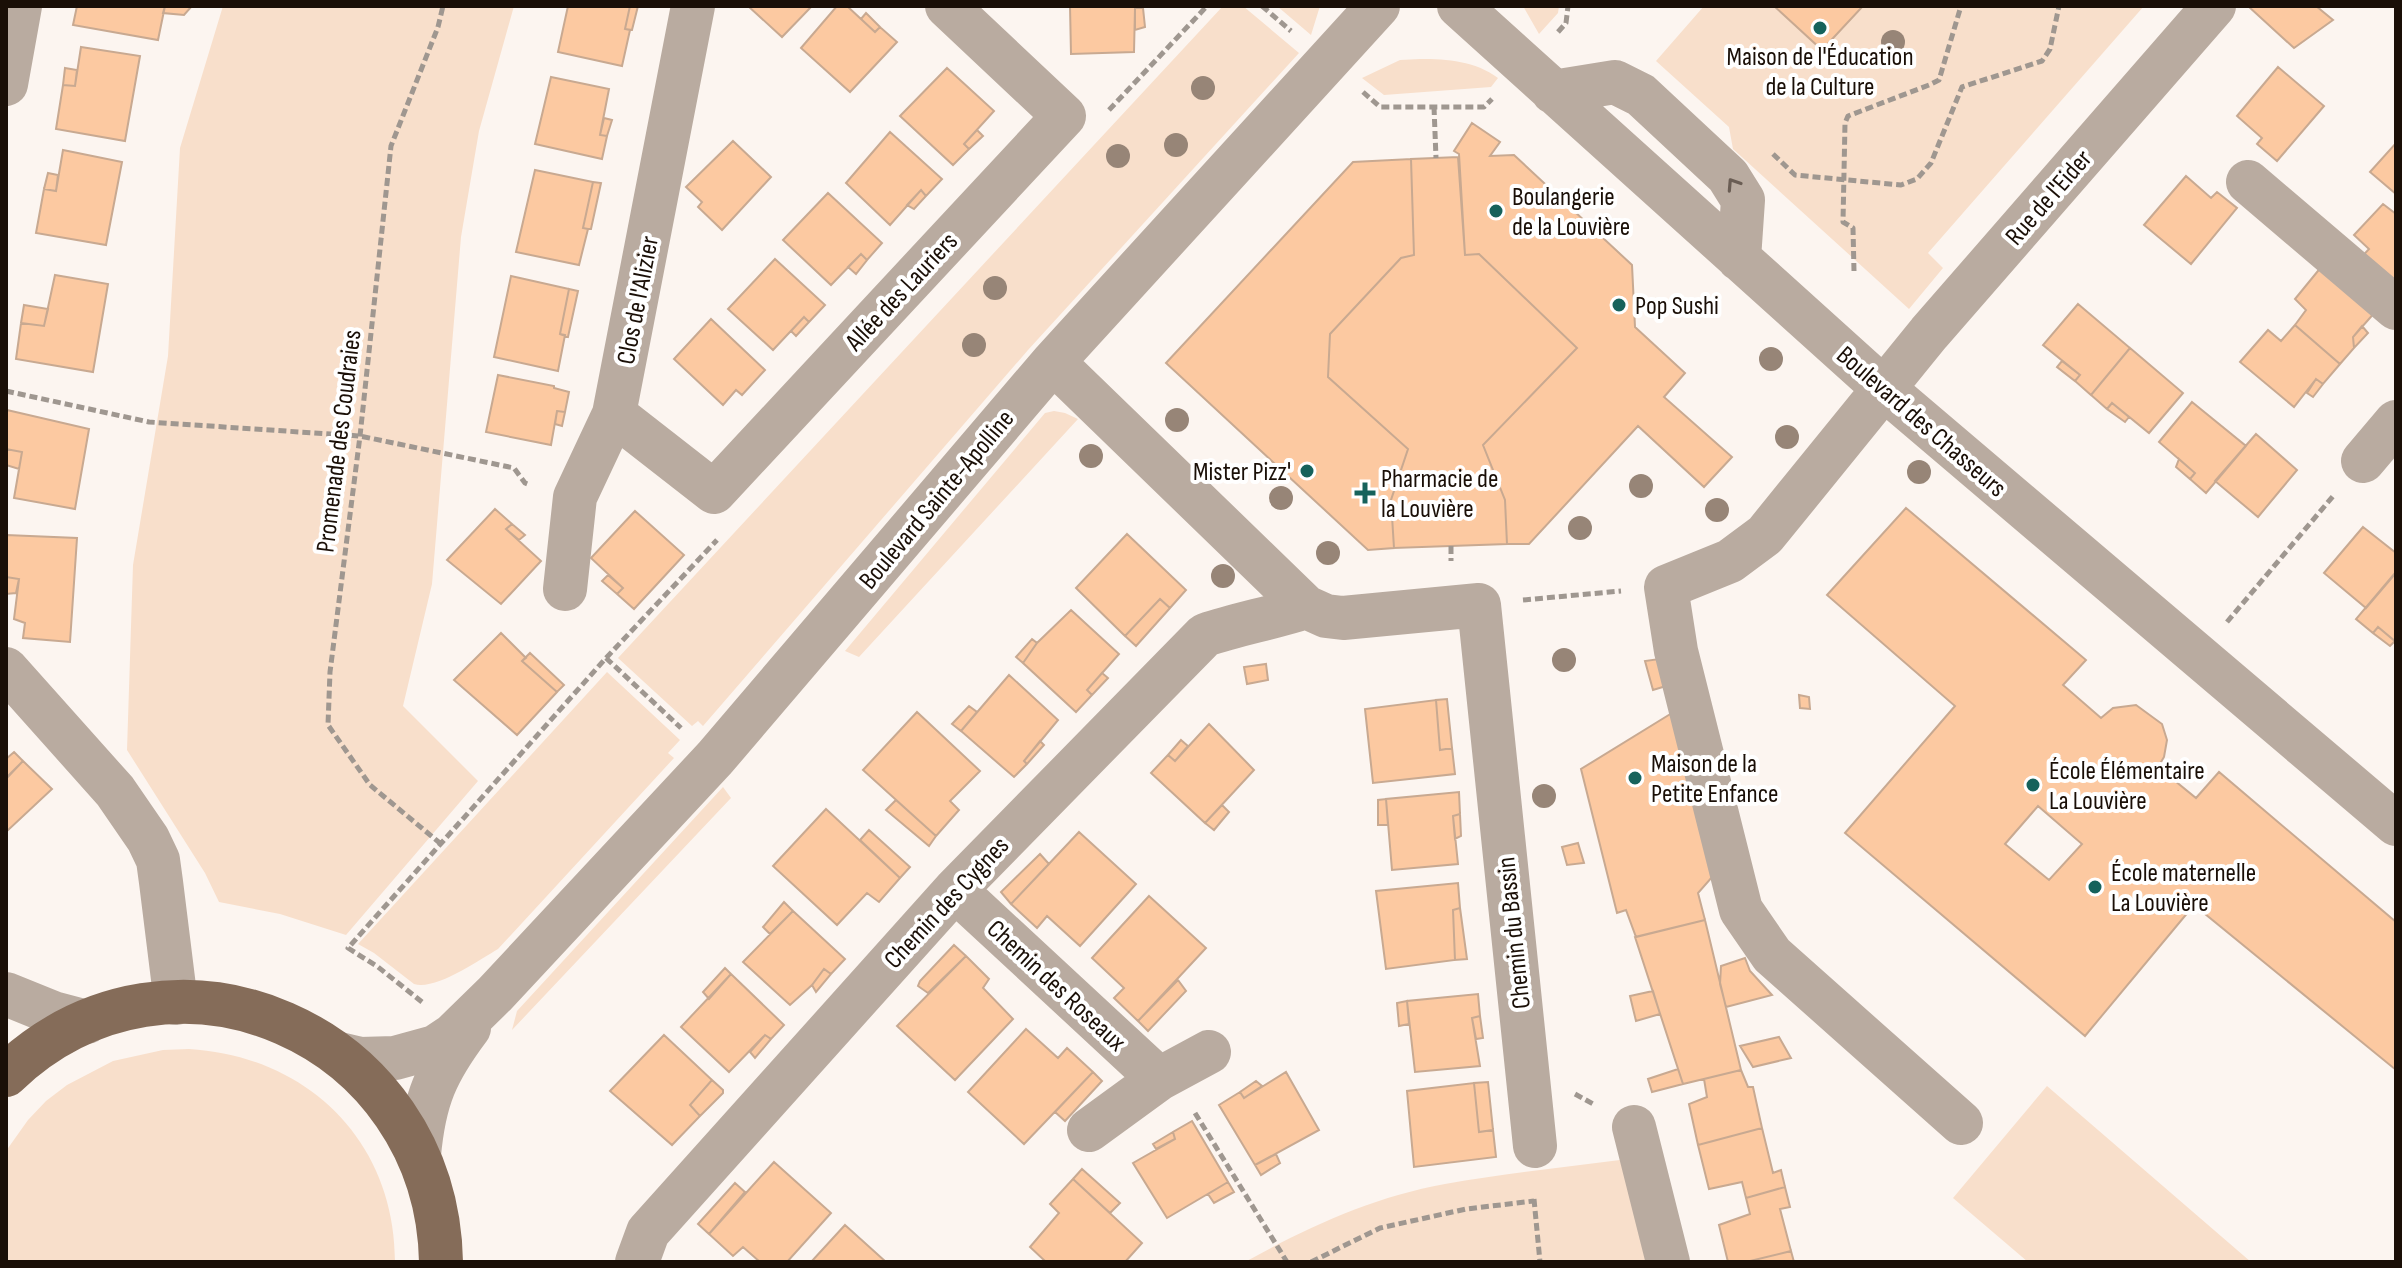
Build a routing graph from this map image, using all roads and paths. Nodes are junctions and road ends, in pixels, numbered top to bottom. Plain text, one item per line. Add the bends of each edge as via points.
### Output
1 (20, 6) edge
2 (443, 6) edge
3 (693, 6) edge
4 (947, 6) edge
5 (1262, 6) edge
6 (1378, 6) edge
7 (1459, 6) edge
8 (1568, 6) edge
9 (1961, 6) edge
10 (2059, 6) edge
11 (2214, 6) edge
12 (1295, 34) dead end
13 (1548, 42) dead end
14 (6, 84) edge
15 (1354, 84) dead end
16 (1499, 92) dead end
17 (1553, 92) junction
18 (1434, 107) junction
19 (1436, 158) dead end
20 (1845, 180) junction
21 (2248, 182) dead end
22 (1739, 259) junction
23 (1854, 271) dead end
24 (2396, 308) edge
25 (1053, 362) junction
26 (1883, 388) junction
27 (6, 391) edge
28 (614, 414) junction
29 (2396, 422) edge
30 (360, 436) junction
31 (2363, 461) joint
32 (575, 497) junction
33 (1666, 587) junction
34 (565, 589) dead end
35 (1479, 605) junction
36 (1306, 607) junction
37 (2224, 625) dead end
38 (606, 658) dead end
39 (6, 669) edge
40 (683, 730) dead end
41 (2396, 824) edge
42 (441, 844) dead end
43 (955, 890) junction
44 (348, 948) dead end
45 (6, 994) edge
46 (495, 994) junction
47 (176, 1003) junction
48 (428, 1008) dead end
49 (6, 1031) edge
50 (68, 1032) junction
51 (1209, 1052) dead end
52 (339, 1054) junction
53 (6, 1075) edge
54 (1159, 1079) junction
55 (1961, 1123) dead end
56 (1634, 1127) dead end
57 (1089, 1130) dead end
58 (1535, 1146) joint
59 (419, 1155) junction
60 (1534, 1201) junction
61 (441, 1262) edge
62 (637, 1262) edge
63 (1287, 1262) edge
64 (1311, 1262) edge
65 (1540, 1262) edge
66 (1668, 1262) edge

1 - 14 street
2 - 30 path, Promenade des Coudraies via 391,146
3 - 28 street, Clos de l'Alizier
4 - 28 street, Allée des Lauriers via 1064,116 714,492
5 - 12 path
6 - 25 street, Boulevard Sainte-Apolline
7 - 17 street, Boulevard des Chasseurs
8 - 13 path via 1566,23
9 - 20 path via 1939,80 1848,116
10 - 20 path via 2050,49 2042,61 1962,87 1931,163 1917,179 1901,185
11 - 26 street, Rue de l'Eider
15 - 18 path via 1380,107
16 - 18 path via 1484,107
17 - 22 street, Boulevard des Chasseurs
22 -> 17 street via 1743,200 1736,188 1641,95 1615,82
18 - 19 path
20 - 23 path via 1843,222 1853,228
21 - 24 street
22 - 26 street, Boulevard des Chasseurs
25 - 36 street
25 - 46 street, Boulevard Sainte-Apolline via 715,758
26 - 33 street via 1765,535 1730,561
26 - 41 street, Boulevard des Chasseurs
27 - 30 path via 149,422
28 - 32 street, Clos de l'Alizier
29 - 31 street
30 - 32 path via 514,468 525,483
30 - 42 path, Promenade des Coudraies via 328,725 370,785
31 - 37 path
32 - 34 street, Clos de l'Alizier
33 - 35 path
33 - 55 street via 1676,651 1741,910 1772,955
35 - 36 street via 1343,618
35 - 58 street, Chemin du Bassin
36 - 43 street, Chemin des Cygnes via 1205,635
38 - 40 path
39 - 47 street via 115,791 148,839 160,871
43 - 54 street, Chemin des Roseaux
43 - 62 street, Chemin des Cygnes via 648,1232
44 - 48 path
45 - 50 street via 53,1013
46 - 52 street, Boulevard Sainte-Apolline via 435,1047 395,1058
46 - 59 street, Boulevard Sainte-Apolline via 433,1085
47 - 50 main road via 118,1011
47 - 52 main road via 217,1005 281,1021
49 - 50 main road via 33,1040
50 - 53 main road
51 - 54 street
52 - 59 main road via 398,1117
54 - 57 street
54 - 63 path via 1194,1110
56 - 66 street
58 - 60 path
59 - 61 main road via 433,1194
60 - 64 path via 1380,1228
60 - 65 path

